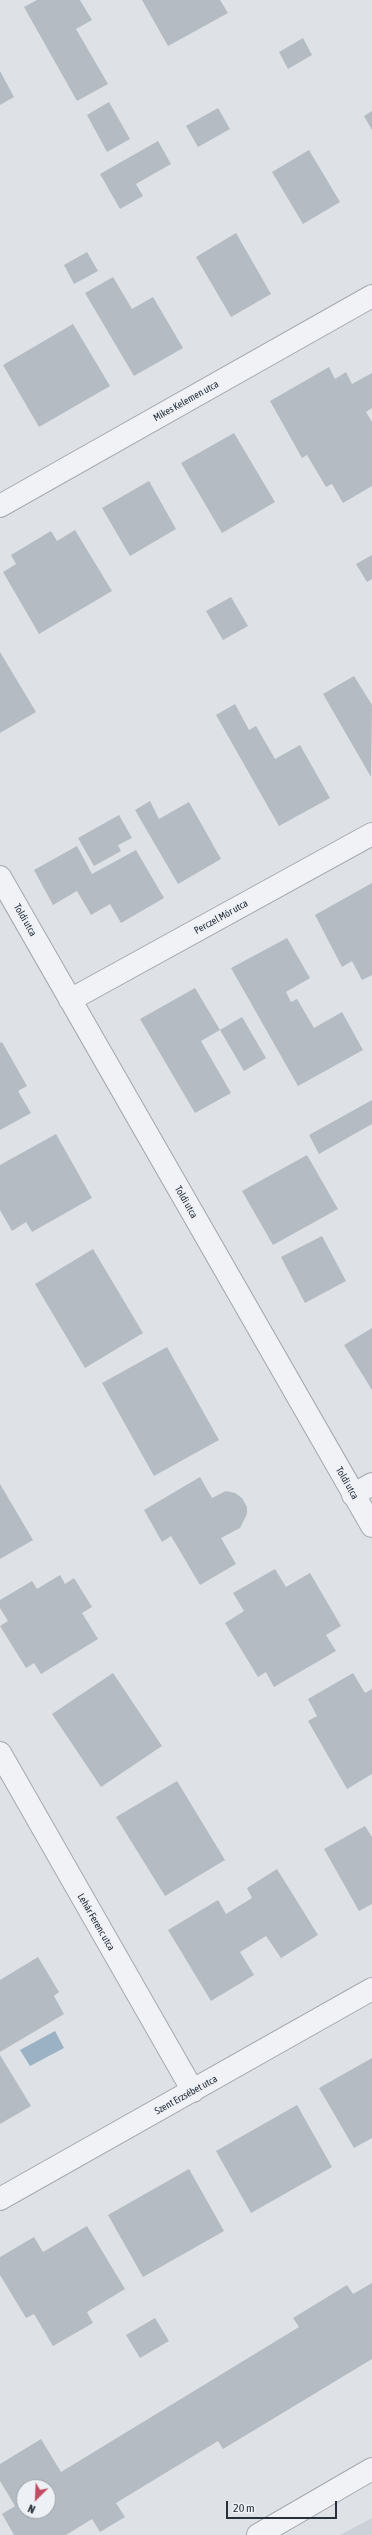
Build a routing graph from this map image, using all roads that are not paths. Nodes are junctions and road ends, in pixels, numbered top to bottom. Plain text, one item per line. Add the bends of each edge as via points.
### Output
1 (372, 296) edge
2 (0, 506) edge
3 (372, 834) edge
4 (0, 877) edge
5 (70, 1000) junction
6 (372, 1484) edge
7 (353, 1495) junction
8 (372, 1526) edge
9 (0, 1753) edge
10 (372, 1989) edge
11 (192, 2092) junction
12 (0, 2199) edge
13 (372, 2469) edge
14 (258, 2535) edge

1 - 2 street, Mikes Kelemen utca
3 - 5 street, Perczel Mór utca
4 - 5 street, Toldi utca
5 - 7 street, Toldi utca
6 - 7 street
7 - 8 street, Toldi utca
9 - 11 street, Lehár Ferenc utca
10 - 11 street, Szent Erzsébet utca
11 - 12 street, Szent Erzsébet utca
13 - 14 street

